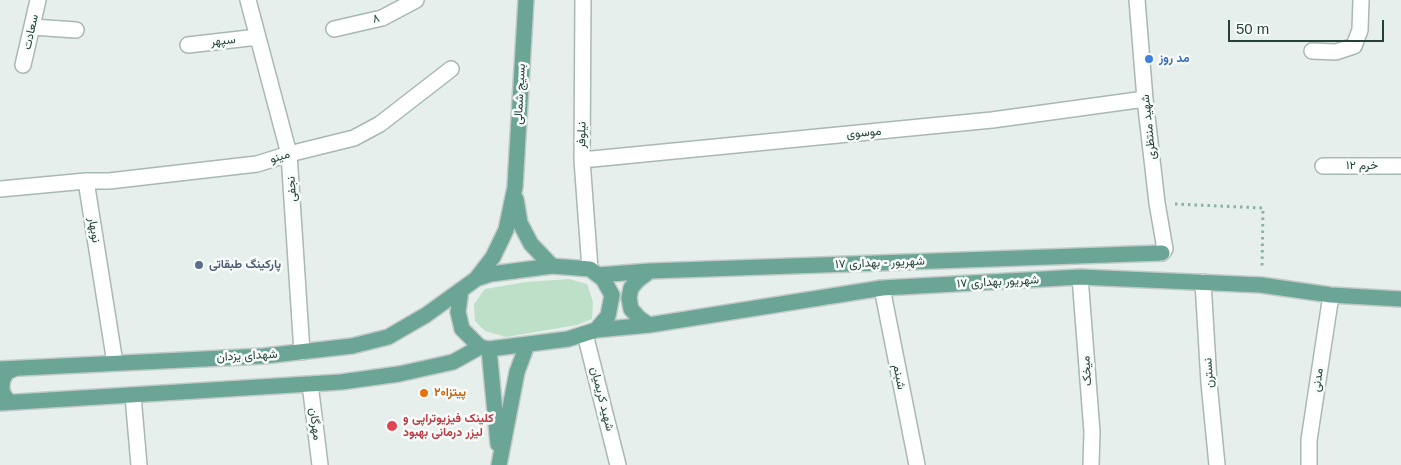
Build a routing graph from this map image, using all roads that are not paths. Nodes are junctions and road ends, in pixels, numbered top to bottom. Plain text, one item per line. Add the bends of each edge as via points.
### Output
1 (38, 0) edge
2 (248, 0) edge
3 (416, 0) edge
4 (526, 0) edge
5 (584, 0) edge
6 (1137, 0) edge
7 (1361, 0) edge
8 (32, 27) junction
9 (334, 28) dead end
10 (76, 30) dead end
11 (258, 37) junction
12 (188, 44) dead end
13 (1312, 51) dead end
14 (23, 65) dead end
15 (451, 69) dead end
16 (1145, 98) junction
17 (289, 154) junction
18 (582, 160) junction
19 (1324, 166) dead end
20 (1401, 166) edge
21 (86, 181) junction
22 (514, 188) junction
23 (0, 189) edge
24 (1162, 253) joint
25 (552, 266) junction
26 (650, 271) junction
27 (594, 272) junction
28 (1080, 277) junction
29 (476, 279) junction
30 (1203, 282) junction
31 (882, 288) junction
32 (1331, 294) junction
33 (1401, 299) edge
34 (649, 325) junction
35 (591, 332) junction
36 (527, 345) junction
37 (484, 348) junction
38 (302, 352) junction
39 (115, 363) junction
40 (7, 369) edge
41 (310, 384) junction
42 (133, 396) junction
43 (5, 402) edge
44 (499, 463) edge
45 (139, 465) edge
46 (320, 465) edge
47 (618, 465) edge
48 (917, 465) edge
49 (1090, 465) edge
50 (1217, 465) edge
51 (1309, 465) edge

1 - 8 street, سعادت
2 - 11 street, نجفی
3 - 9 street, ۸ via 382,18
4 - 22 main road, بسیج شمالی
5 - 18 street, نیلوفر
6 - 16 street, شهید منتظری
7 - 13 street via 1360,30 1354,46 1336,52
8 - 10 street
8 - 14 street, سعادت
11 - 12 street, سپهر
11 - 17 street, نجفی
15 - 17 street, مینو via 380,124 354,138
16 - 18 street, موسوی via 992,120
16 - 24 street, شهید منتظری via 1165,249
17 - 21 street, مینو via 257,164
17 - 38 street, نجفی
18 - 27 street, نیلوفر
19 - 20 street, خرم ۱۲
21 - 23 street
21 - 39 street, نوبهار
22 - 25 main road, بسیج شمالی via 520,222 531,244
22 - 29 main road, بسیج شمالی via 506,230 493,257
24 - 26 main road, ۱۷ شهریور - بهداری
25 - 27 main road, ۱۷ شهریور - بهداری
25 - 29 main road, ۱۷ شهریور - بهداری
26 - 27 main road, ۱۷ شهریور - بهداری
26 - 34 main road via 631,288 629,298 631,308
27 - 35 main road via 603,279 612,295 608,316
28 - 30 main road, ۱۷ شهریور بهداری
28 - 31 main road, ۱۷ شهریور بهداری
28 - 49 street, میخک via 1092,432
29 - 37 main road via 461,290 458,312 462,328
29 - 38 main road, شهدای یزدان via 426,315 388,337 352,346
30 - 32 main road, ۱۷ شهریور بهداری
30 - 50 street, نسترن
31 - 34 main road, ۱۷ شهریور بهداری
31 - 48 street, شبنم
32 - 33 main road, ۱۷ شهریور بهداری
32 - 51 street, مدنی via 1309,440
34 - 35 main road, ۱۷ شهریور بهداری
35 - 36 main road, ۱۷ شهریور بهداری
35 - 47 street, شهید کریمیان
36 - 37 main road, ۱۷ شهریور بهداری
36 - 44 main road via 517,372
37 - 41 main road via 423,370
37 - 44 main road
38 - 39 main road, شهدای یزدان
39 - 40 main road, شهدای یزدان
40 - 43 main road via 2,379
41 - 42 main road
41 - 46 street, مهرگان
42 - 43 main road
42 - 45 street

